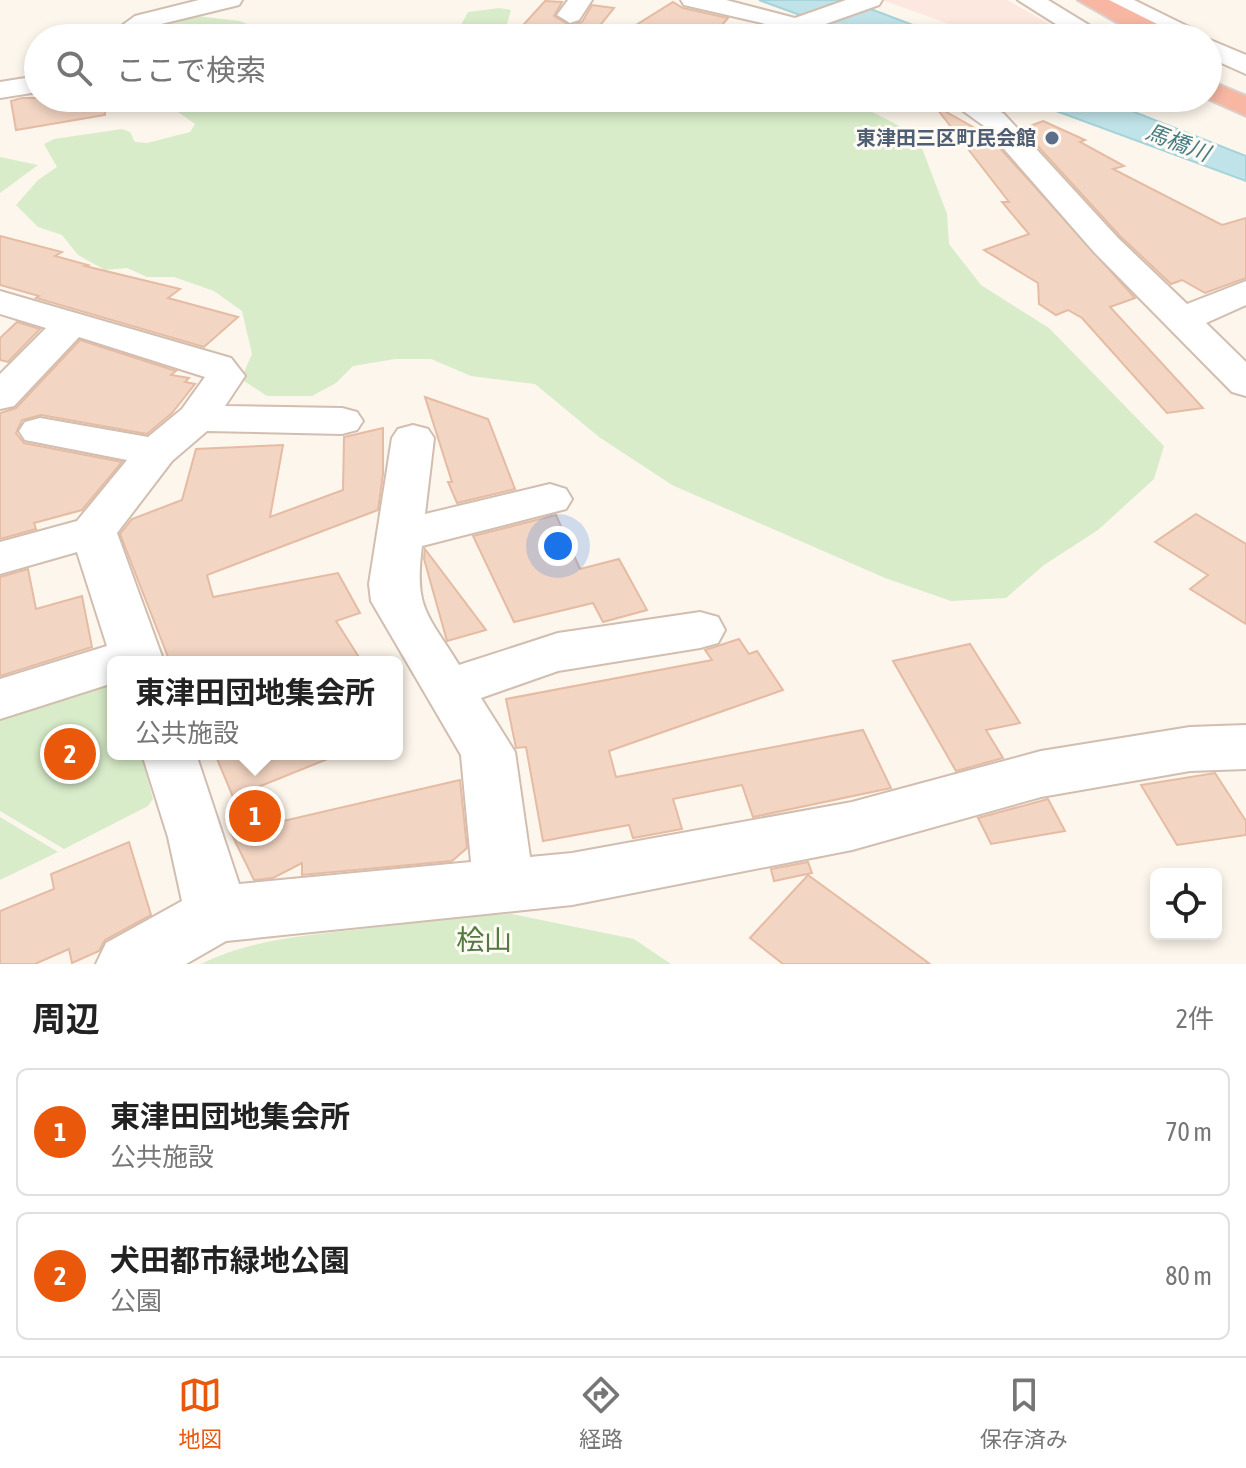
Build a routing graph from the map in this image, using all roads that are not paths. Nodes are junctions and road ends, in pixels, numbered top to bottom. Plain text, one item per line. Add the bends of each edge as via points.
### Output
1 (230, 0) edge
2 (693, 0) edge
3 (1030, 0) edge
4 (1115, 0) edge
5 (867, 1) edge
6 (1073, 3) edge
7 (139, 24) edge
8 (801, 24) joint
9 (1072, 24) edge
10 (1101, 24) edge
11 (1107, 24) edge
12 (1128, 24) edge
13 (1162, 24) edge
14 (1222, 39) edge
15 (1246, 40) edge
16 (1227, 74) edge
17 (24, 86) edge
18 (0, 90) edge
19 (1246, 97) edge
20 (1222, 103) edge
21 (1246, 107) edge
22 (981, 112) edge
23 (1246, 116) edge
24 (1246, 292) edge
25 (0, 302) edge
26 (1182, 320) junction
27 (73, 322) junction
28 (1246, 384) edge
29 (0, 397) edge
30 (197, 418) junction
31 (342, 421) dead end
32 (40, 431) dead end
33 (413, 438) dead end
34 (157, 452) junction
35 (550, 499) dead end
36 (93, 532) junction
37 (402, 535) junction
38 (0, 558) edge
39 (700, 630) dead end
40 (125, 656) edge
41 (107, 667) edge
42 (447, 690) junction
43 (0, 699) edge
44 (1246, 747) edge
45 (171, 760) edge
46 (504, 887) junction
47 (216, 914) junction
48 (128, 964) edge

1 - 7 street
2 - 8 street
3 - 9 street
4 - 13 street
5 - 8 street
6 - 10 highway
6 - 11 highway
6 - 12 highway
14 - 15 street
16 - 19 highway
16 - 21 highway
17 - 18 street
20 - 23 street
22 - 26 street
24 - 26 street
25 - 27 street
26 - 28 street
27 - 29 street
27 - 30 street via 217,366 225,376
30 - 31 street
30 - 34 street
32 - 34 street
33 - 37 street
34 - 36 street
35 - 37 street
36 - 38 street
36 - 40 street
37 - 42 street via 395,601
39 - 42 street via 558,652
41 - 43 street
42 - 46 street via 488,752
44 - 46 street via 1190,749 1041,774 852,826
45 - 47 street
46 - 47 street
47 - 48 street

